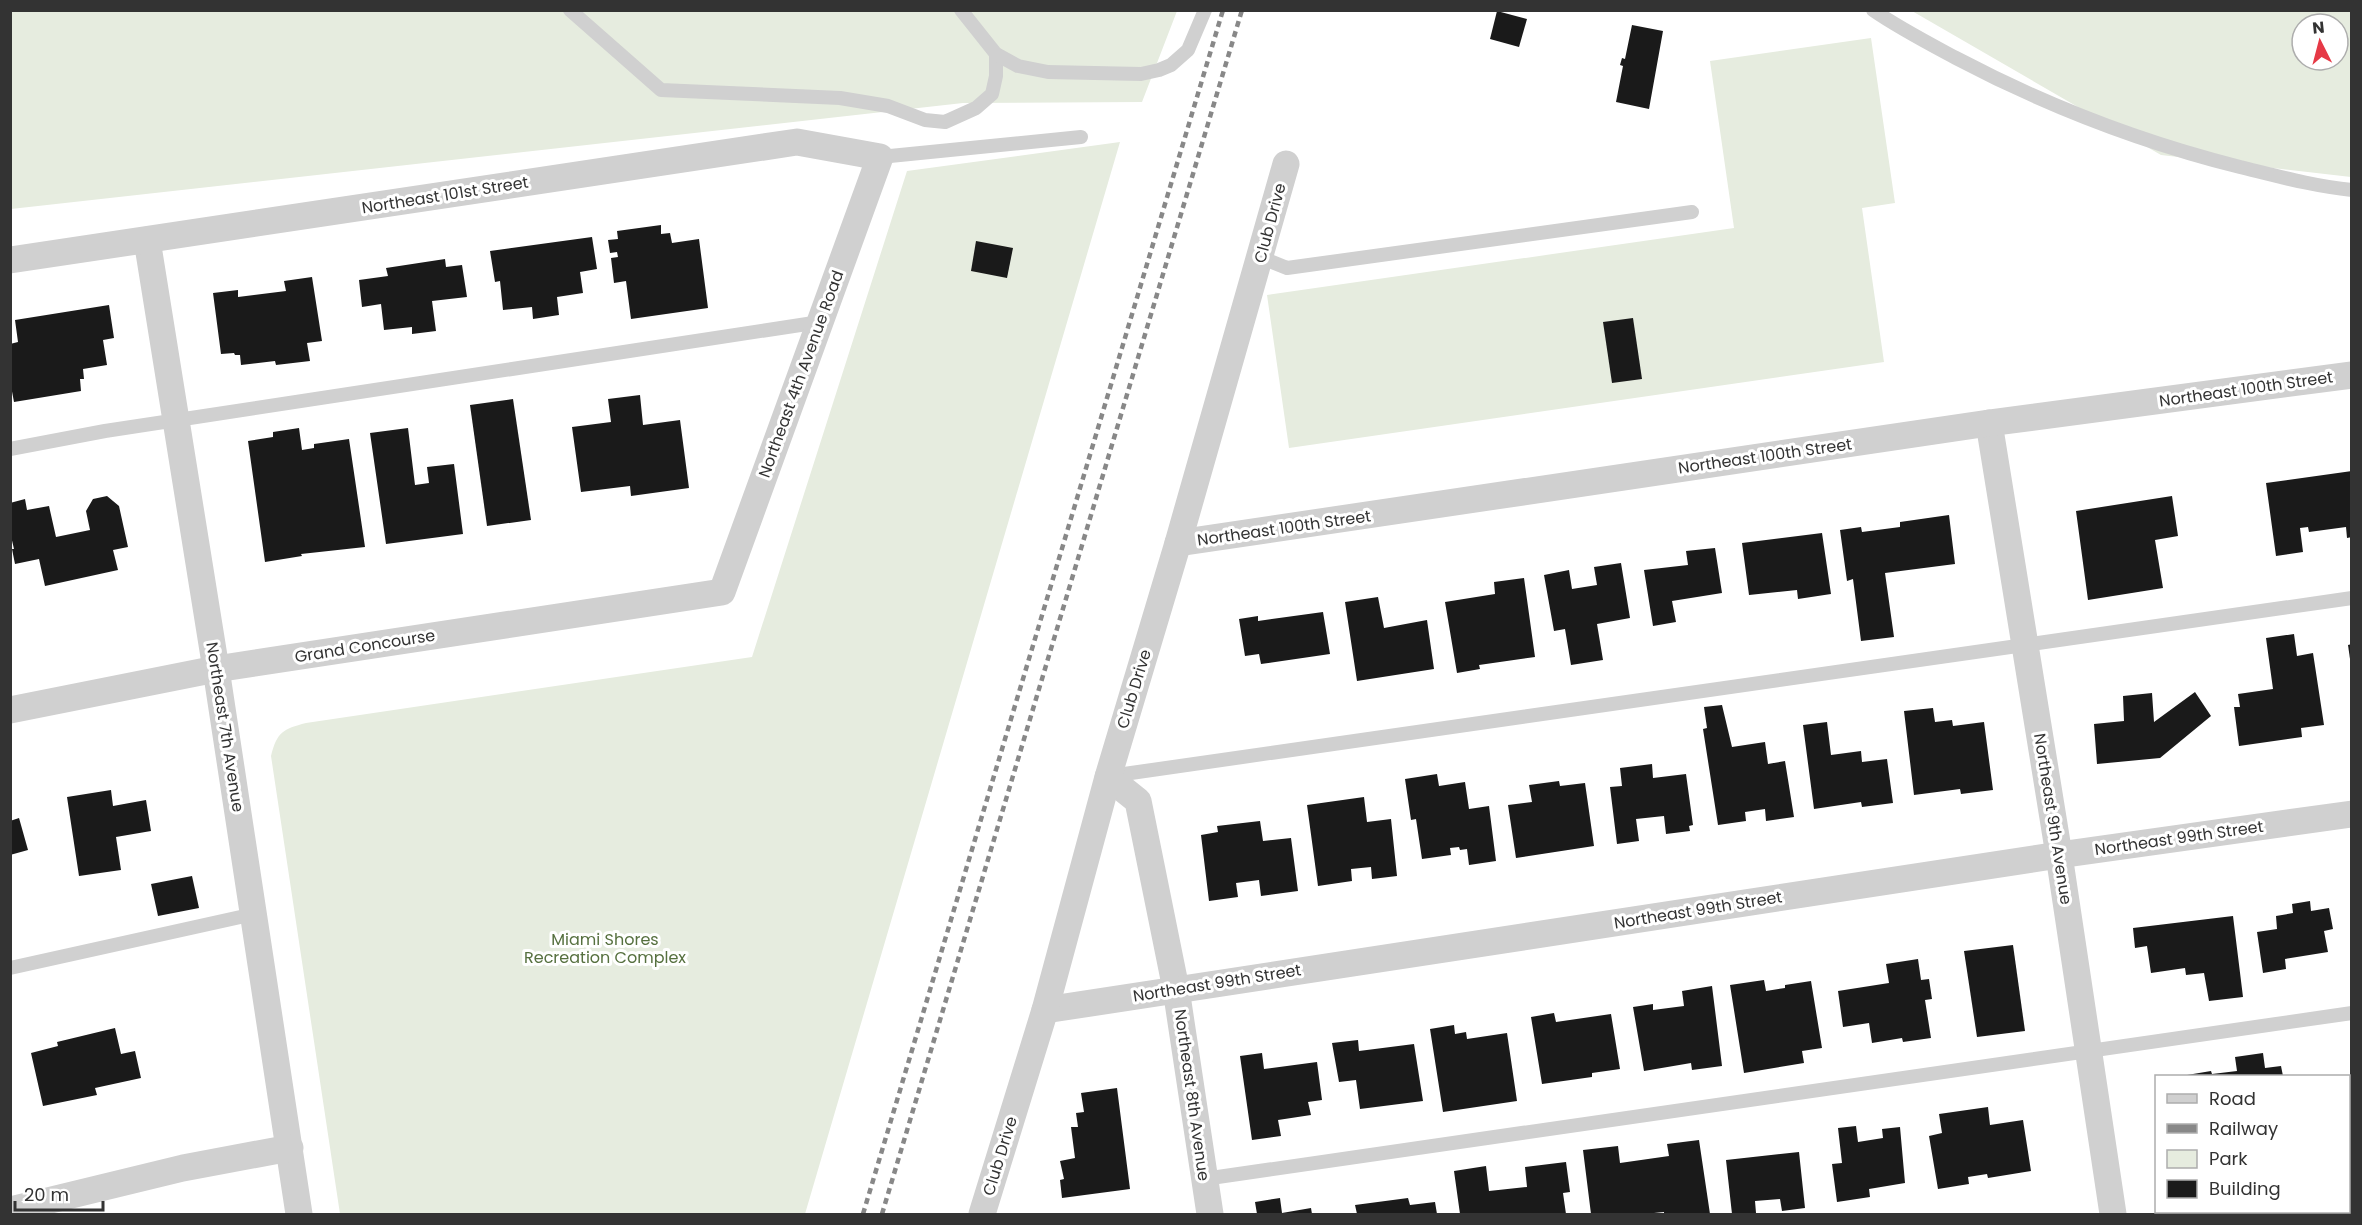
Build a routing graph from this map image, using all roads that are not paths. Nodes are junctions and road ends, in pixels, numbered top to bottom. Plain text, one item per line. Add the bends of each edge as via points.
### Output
1 (570, 10) edge
2 (961, 10) edge
3 (1205, 10) edge
4 (1873, 10) edge
5 (996, 54) junction
6 (1081, 137) dead end
7 (880, 156) junction
8 (1286, 164) dead end
9 (2352, 190) edge
10 (1692, 212) dead end
11 (147, 240) junction
12 (1260, 258) junction
13 (10, 260) edge
14 (820, 321) junction
15 (2352, 375) edge
16 (176, 421) junction
17 (1989, 423) junction
18 (10, 449) edge
19 (1178, 543) junction
20 (722, 592) joint
21 (2352, 597) edge
22 (2025, 645) junction
23 (216, 669) junction
24 (10, 710) edge
25 (1108, 777) junction
26 (2352, 814) edge
27 (2059, 855) junction
28 (254, 914) junction
29 (10, 968) edge
30 (1176, 989) junction
31 (1045, 1010) junction
32 (2352, 1013) edge
33 (2088, 1052) junction
34 (290, 1148) junction
35 (1204, 1179) junction
36 (10, 1210) edge
37 (2352, 1213) edge
38 (299, 1215) edge
39 (982, 1215) edge
40 (1210, 1215) edge
41 (2113, 1215) edge
42 (2339, 1215) edge

1 - 5 lane via 661,90 840,98 888,106 925,120 945,122 976,108 992,94
2 - 5 lane
3 - 5 lane via 1188,50 1171,65 1141,74 1048,72 1018,66
4 - 9 lane via 1895,26 2002,82 2094,123 2185,153 2294,182
6 - 7 lane
7 - 11 street, Northeast 101st Street via 797,142
7 - 14 street, Northeast 4th Avenue Road
8 - 12 street, Club Drive
10 - 12 lane via 1287,268
11 - 13 street, Northeast 101st Street
11 - 16 street, Northeast 7th Avenue
12 - 19 street, Club Drive
14 - 16 lane
14 - 20 street, Northeast 4th Avenue Road
15 - 17 street, Northeast 100th Street
16 - 18 lane
16 - 23 street, Northeast 7th Avenue
17 - 19 street, Northeast 100th Street
17 - 22 street, Northeast 9th Avenue
19 - 25 street, Club Drive
20 - 23 street, Grand Concourse
21 - 22 lane
22 - 25 lane
22 - 27 street, Northeast 9th Avenue
23 - 24 street, Grand Concourse
23 - 28 street, Northeast 7th Avenue
25 - 30 street, Northeast 8th Avenue via 1138,801
25 - 31 street, Club Drive
26 - 27 street, Northeast 99th Street
27 - 30 street, Northeast 99th Street
27 - 33 street, Northeast 9th Avenue
28 - 29 lane
28 - 34 street, Northeast 7th Avenue
30 - 31 street, Northeast 99th Street
30 - 35 street, Northeast 8th Avenue
31 - 39 street, Club Drive
32 - 33 lane
33 - 35 lane
33 - 41 street, Northeast 9th Avenue
34 - 36 street via 183,1168
34 - 38 street, Northeast 7th Avenue
35 - 40 street, Northeast 8th Avenue
37 - 42 street

